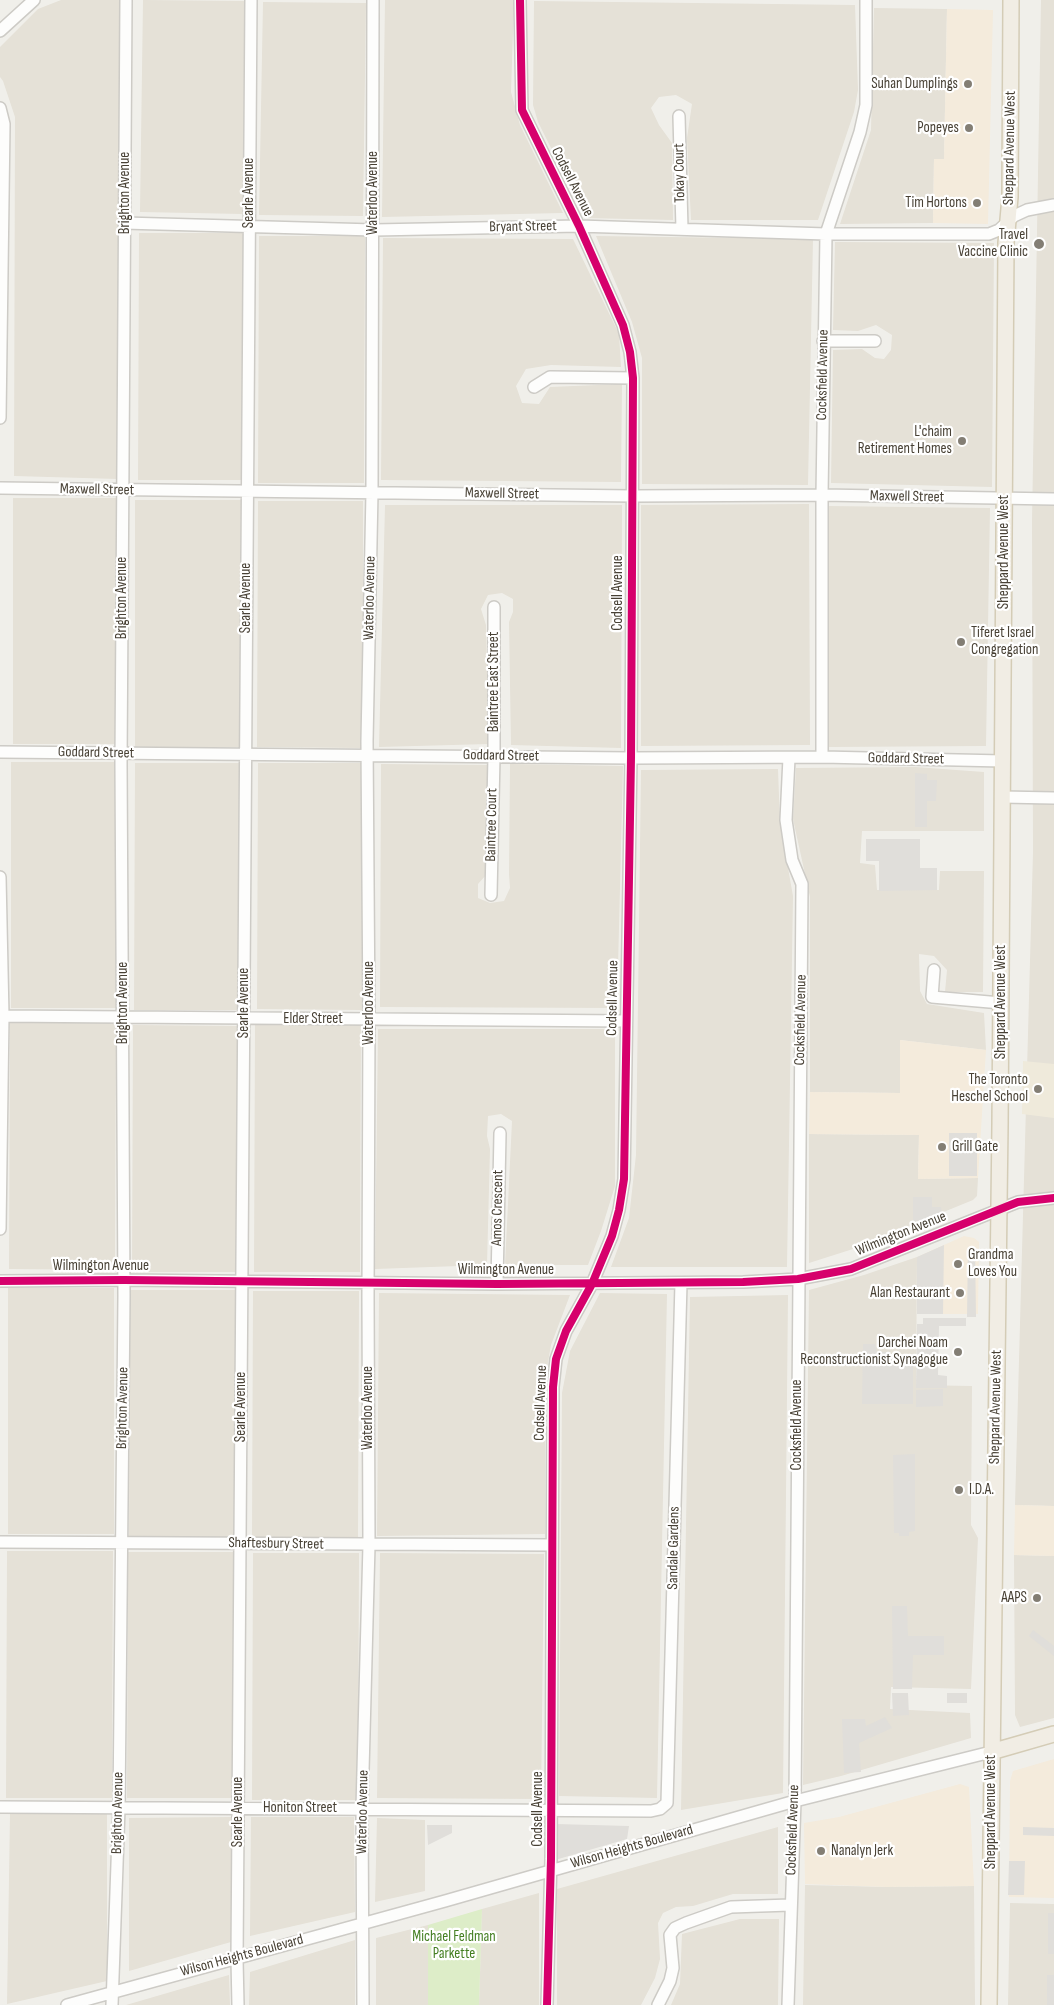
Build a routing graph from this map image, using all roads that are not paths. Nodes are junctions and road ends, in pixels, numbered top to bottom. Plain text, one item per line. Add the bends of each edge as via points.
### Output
1 (34, 0) edge
2 (126, 0) edge
3 (251, 0) edge
4 (373, 0) edge
5 (520, 0) edge
6 (866, 0) edge
7 (1011, 0) edge
8 (0, 31) edge
9 (0, 108) edge
10 (679, 116) dead end
11 (1054, 205) edge
12 (1008, 222) junction
13 (124, 223) junction
14 (249, 226) junction
15 (579, 226) junction
16 (682, 229) junction
17 (374, 230) junction
18 (826, 234) junction
19 (823, 341) junction
20 (875, 341) dead end
21 (633, 378) junction
22 (534, 387) dead end
23 (0, 418) edge
24 (0, 488) edge
25 (122, 490) junction
26 (247, 490) junction
27 (372, 492) junction
28 (822, 495) junction
29 (632, 496) junction
30 (1004, 498) junction
31 (1054, 499) edge
32 (494, 607) dead end
33 (0, 752) edge
34 (121, 753) junction
35 (245, 755) junction
36 (367, 755) junction
37 (494, 756) junction
38 (822, 757) junction
39 (631, 758) junction
40 (789, 758) junction
41 (1003, 760) junction
42 (1002, 797) junction
43 (1054, 798) edge
44 (0, 877) edge
45 (491, 895) dead end
46 (934, 970) dead end
47 (1001, 1004) junction
48 (1, 1016) edge
49 (123, 1017) junction
50 (243, 1019) junction
51 (369, 1019) junction
52 (626, 1021) junction
53 (500, 1133) dead end
54 (1054, 1198) edge
55 (999, 1208) junction
56 (0, 1229) edge
57 (798, 1279) junction
58 (124, 1280) junction
59 (0, 1281) edge
60 (242, 1281) junction
61 (368, 1282) junction
62 (681, 1283) junction
63 (497, 1284) junction
64 (592, 1284) junction
65 (121, 1541) junction
66 (0, 1542) edge
67 (240, 1544) junction
68 (369, 1545) junction
69 (552, 1545) junction
70 (1054, 1734) edge
71 (991, 1752) junction
72 (794, 1801) junction
73 (0, 1807) edge
74 (119, 1808) junction
75 (238, 1808) junction
76 (362, 1808) junction
77 (660, 1809) joint
78 (551, 1810) junction
79 (551, 1871) junction
80 (790, 1905) junction
81 (362, 1924) junction
82 (237, 1959) junction
83 (112, 1999) edge
84 (68, 2005) edge
85 (238, 2005) edge
86 (362, 2005) edge
87 (547, 2005) edge
88 (658, 2005) edge
89 (788, 2005) edge
90 (989, 2005) edge

1 - 8 street
2 - 13 street, Brighton Avenue
3 - 14 street, Searle Avenue
4 - 17 street, Waterloo Avenue
5 - 15 street, Codsell Avenue via 522,110
6 - 18 street, Cocksfield Avenue via 866,105
7 - 12 main road, Sheppard Avenue West
9 - 23 street via 4,124
10 - 16 street, Tokay Court
11 - 12 street, Bryant Street via 1027,210
12 - 18 street, Bryant Street via 988,234
12 - 30 main road, Sheppard Avenue West
13 - 14 street, Bryant Street
13 - 25 street, Brighton Avenue
14 - 17 street, Bryant Street
14 - 26 street, Searle Avenue
15 - 16 street, Bryant Street
15 - 17 street, Bryant Street
15 - 21 street, Codsell Avenue via 623,324
16 - 18 street, Bryant Street
17 - 27 street, Waterloo Avenue
18 - 19 street, Cocksfield Avenue
19 - 20 street
19 - 28 street, Cocksfield Avenue
21 - 22 street via 550,377
21 - 29 street, Codsell Avenue
24 - 25 street, Maxwell Street
25 - 26 street, Maxwell Street
25 - 34 street, Brighton Avenue
26 - 27 street, Maxwell Street
26 - 35 street, Searle Avenue
27 - 29 street, Maxwell Street
27 - 36 street, Waterloo Avenue
28 - 29 street, Maxwell Street
28 - 30 street, Maxwell Street
28 - 38 street, Cocksfield Avenue
29 - 39 street, Codsell Avenue
30 - 31 street, Maxwell Street
30 - 41 main road, Sheppard Avenue West
32 - 37 street, Baintree East Street
33 - 34 street, Goddard Street
34 - 35 street, Goddard Street
34 - 49 street, Brighton Avenue
35 - 36 street, Goddard Street
35 - 50 street, Searle Avenue
36 - 37 street, Goddard Street
36 - 51 street, Waterloo Avenue
37 - 39 street, Goddard Street
37 - 45 street, Baintree Court
38 - 40 street, Goddard Street
38 - 41 street, Goddard Street
39 - 40 street, Goddard Street
39 - 52 street, Codsell Avenue
40 - 57 street, Cocksfield Avenue via 786,820 792,860 802,884
41 - 42 main road, Sheppard Avenue West
42 - 43 street
42 - 47 main road, Sheppard Avenue West
44 - 48 street
46 - 47 street via 932,997
47 - 55 main road, Sheppard Avenue West
48 - 49 street, Elder Street
48 - 56 street
49 - 50 street, Elder Street
49 - 58 street, Brighton Avenue
50 - 51 street, Elder Street
50 - 60 street, Searle Avenue
51 - 52 street, Elder Street
51 - 61 street, Waterloo Avenue
52 - 64 street, Codsell Avenue via 624,1179 612,1236
53 - 63 street, Amos Crescent
54 - 55 street, Wilmington Avenue via 1018,1202
55 - 57 street, Wilmington Avenue via 851,1269
55 - 71 main road, Sheppard Avenue West
57 - 62 street, Wilmington Avenue
57 - 72 street, Cocksfield Avenue
58 - 59 street, Wilmington Avenue
58 - 60 street, Wilmington Avenue
58 - 65 street, Brighton Avenue
60 - 61 street, Wilmington Avenue
60 - 67 street, Searle Avenue
61 - 63 street, Wilmington Avenue
61 - 68 street, Waterloo Avenue
62 - 64 street, Wilmington Avenue
62 - 77 street, Sandale Gardens via 667,1803
63 - 64 street, Wilmington Avenue
64 - 69 street, Codsell Avenue via 566,1331 556,1359
65 - 66 street, Shaftesbury Street
65 - 67 street, Shaftesbury Street
65 - 74 street, Brighton Avenue
67 - 68 street, Shaftesbury Street
67 - 75 street, Searle Avenue
68 - 69 street, Shaftesbury Street
68 - 76 street, Waterloo Avenue
69 - 78 street, Codsell Avenue
70 - 71 main road, Wilson Heights Boulevard
71 - 72 street, Wilson Heights Boulevard
71 - 90 main road, Sheppard Avenue West
72 - 79 street, Wilson Heights Boulevard
72 - 80 street, Cocksfield Avenue
73 - 74 street, Honiton Street
74 - 75 street, Honiton Street
74 - 83 street, Brighton Avenue
75 - 76 street, Honiton Street
75 - 82 street, Searle Avenue
76 - 78 street, Honiton Street
76 - 81 street, Waterloo Avenue
77 - 78 street, Honiton Street
78 - 79 street, Codsell Avenue
79 - 81 street, Wilson Heights Boulevard
79 - 87 street, Codsell Avenue
80 - 88 street via 731,1907 675,1928 670,1935 673,1968
80 - 89 street, Cocksfield Avenue
81 - 82 street, Wilson Heights Boulevard
81 - 86 street, Waterloo Avenue
82 - 83 street, Wilson Heights Boulevard via 168,1976
82 - 85 street, Searle Avenue
83 - 84 street, Wilson Heights Boulevard

